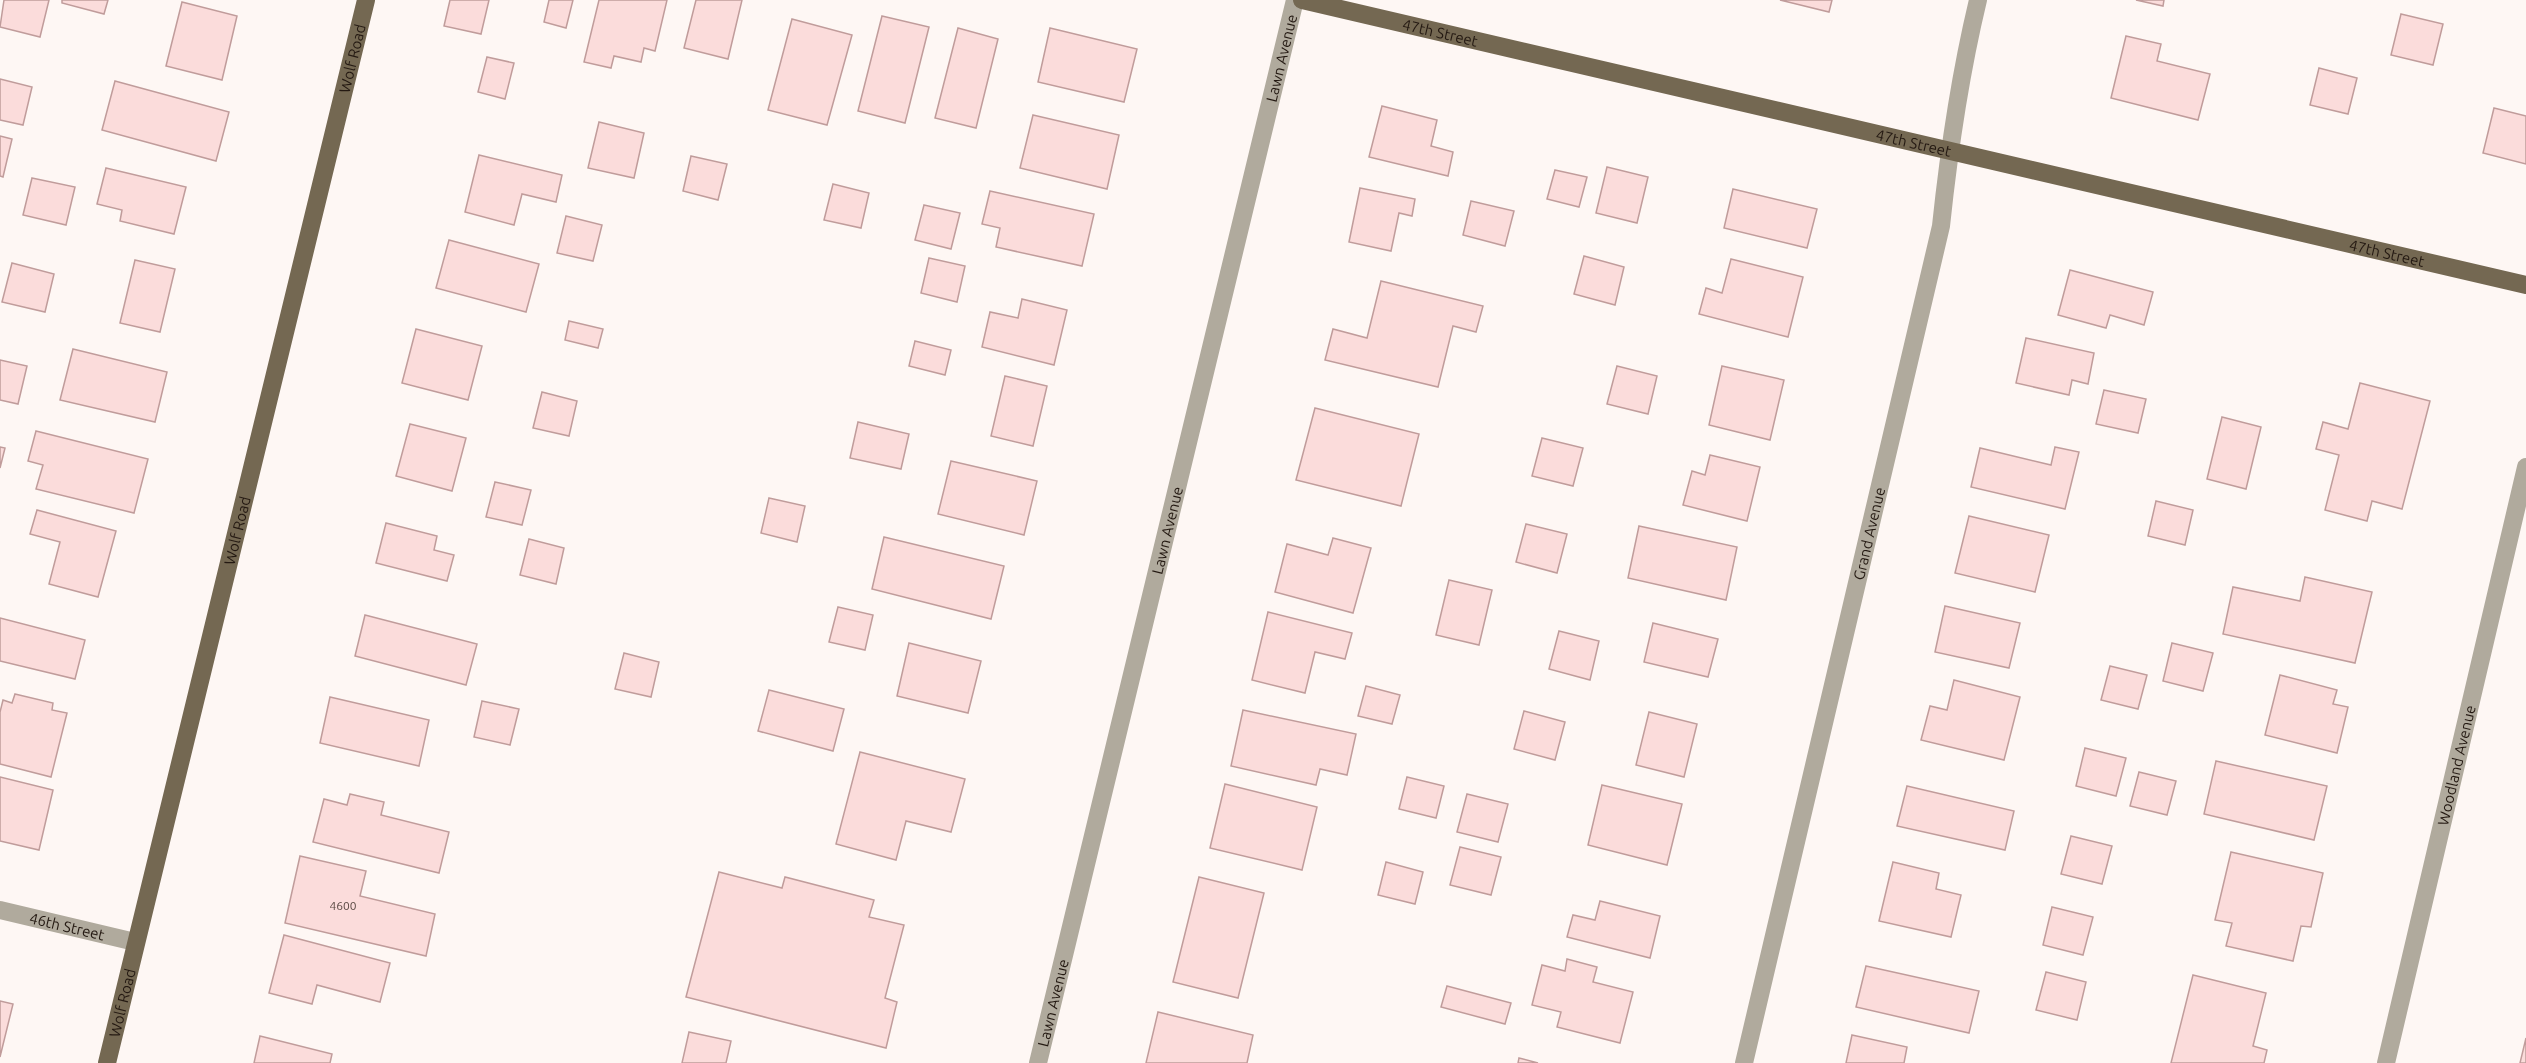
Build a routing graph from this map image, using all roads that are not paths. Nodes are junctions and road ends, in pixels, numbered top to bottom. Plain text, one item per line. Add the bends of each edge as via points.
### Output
1 (366, 0) edge
2 (1295, 0) edge
3 (1302, 0) edge
4 (1978, 0) edge
5 (1949, 150) junction
6 (2526, 285) edge
7 (2526, 468) edge
8 (0, 910) edge
9 (135, 942) junction
10 (107, 1063) edge
11 (1038, 1063) edge
12 (1744, 1063) edge
13 (2386, 1063) edge

1 - 9 main road, Wolf Road
2 - 11 street, Lawn Avenue
3 - 5 main road, 47th Street
4 - 5 street, Grand Avenue
5 - 6 main road, 47th Street
5 - 12 street, Grand Avenue via 1941,226
7 - 13 street, Woodland Avenue
8 - 9 street, 46th Street
9 - 10 main road, Wolf Road

